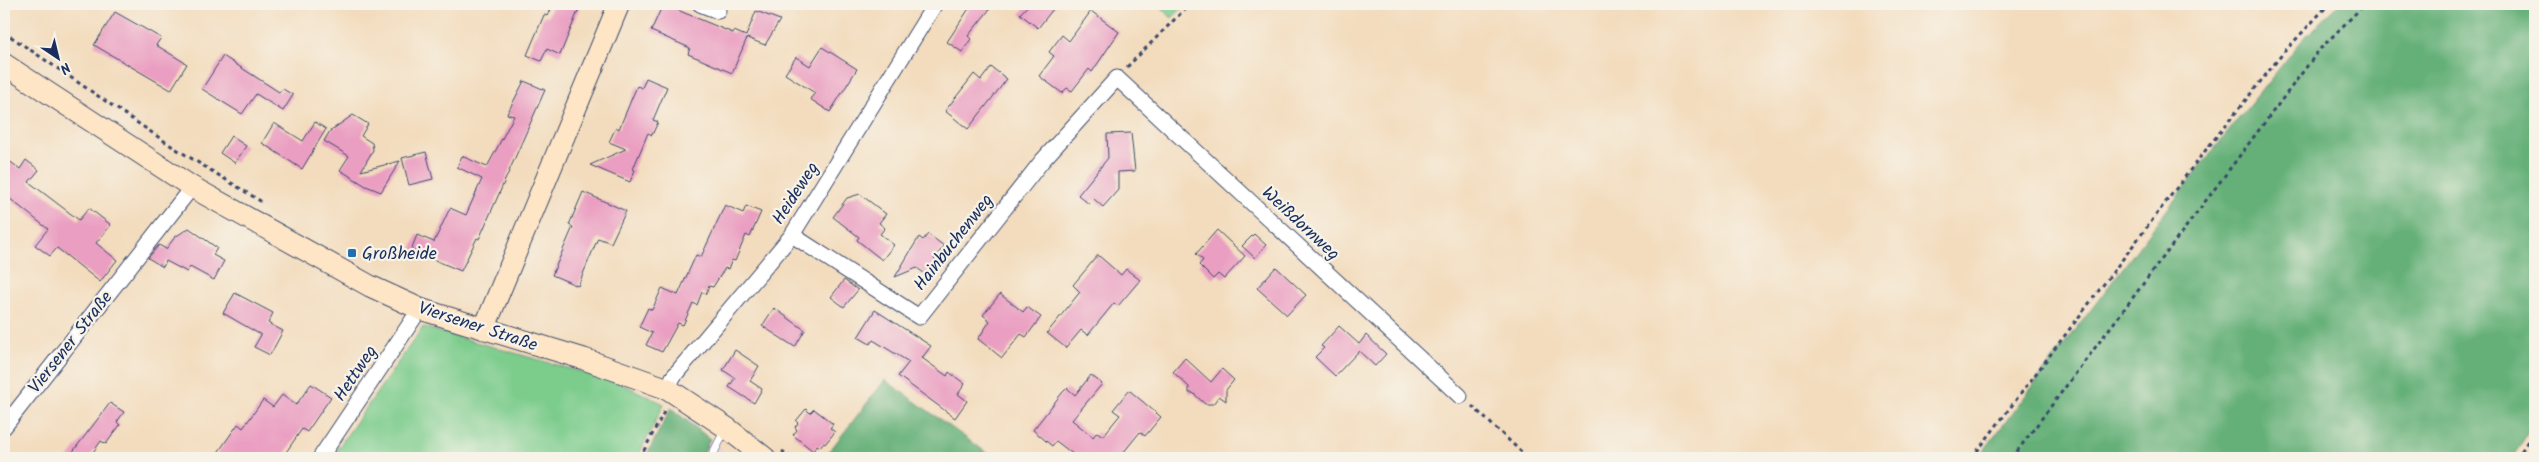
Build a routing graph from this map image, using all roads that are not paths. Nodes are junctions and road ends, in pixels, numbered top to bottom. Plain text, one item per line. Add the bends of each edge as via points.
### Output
1 (619, 4) edge
2 (700, 4) edge
3 (935, 4) edge
4 (718, 11) dead end
5 (4, 64) edge
6 (1117, 78) joint
7 (192, 186) junction
8 (792, 234) junction
9 (420, 310) junction
10 (484, 328) junction
11 (668, 390) junction
12 (1460, 396) road end
13 (4, 427) edge
14 (726, 428) junction
15 (772, 454) edge
16 (320, 458) edge
17 (712, 458) edge

1 - 10 main road
2 - 4 street
3 - 8 street, Heideweg
5 - 7 main road, Viersener Straße
6 - 8 street, Hainbuchenweg via 1042,160 919,316
6 - 12 street, Weißdornweg
7 - 9 main road, Viersener Straße via 335,267
7 - 13 street, Viersener Straße
8 - 11 street, Heideweg via 673,377
9 - 10 main road, Viersener Straße
9 - 16 street, Hettweg
10 - 11 main road, Viersener Straße via 584,359
11 - 14 main road, Viersener Straße
14 - 15 main road, Viersener Straße
14 - 17 lane

